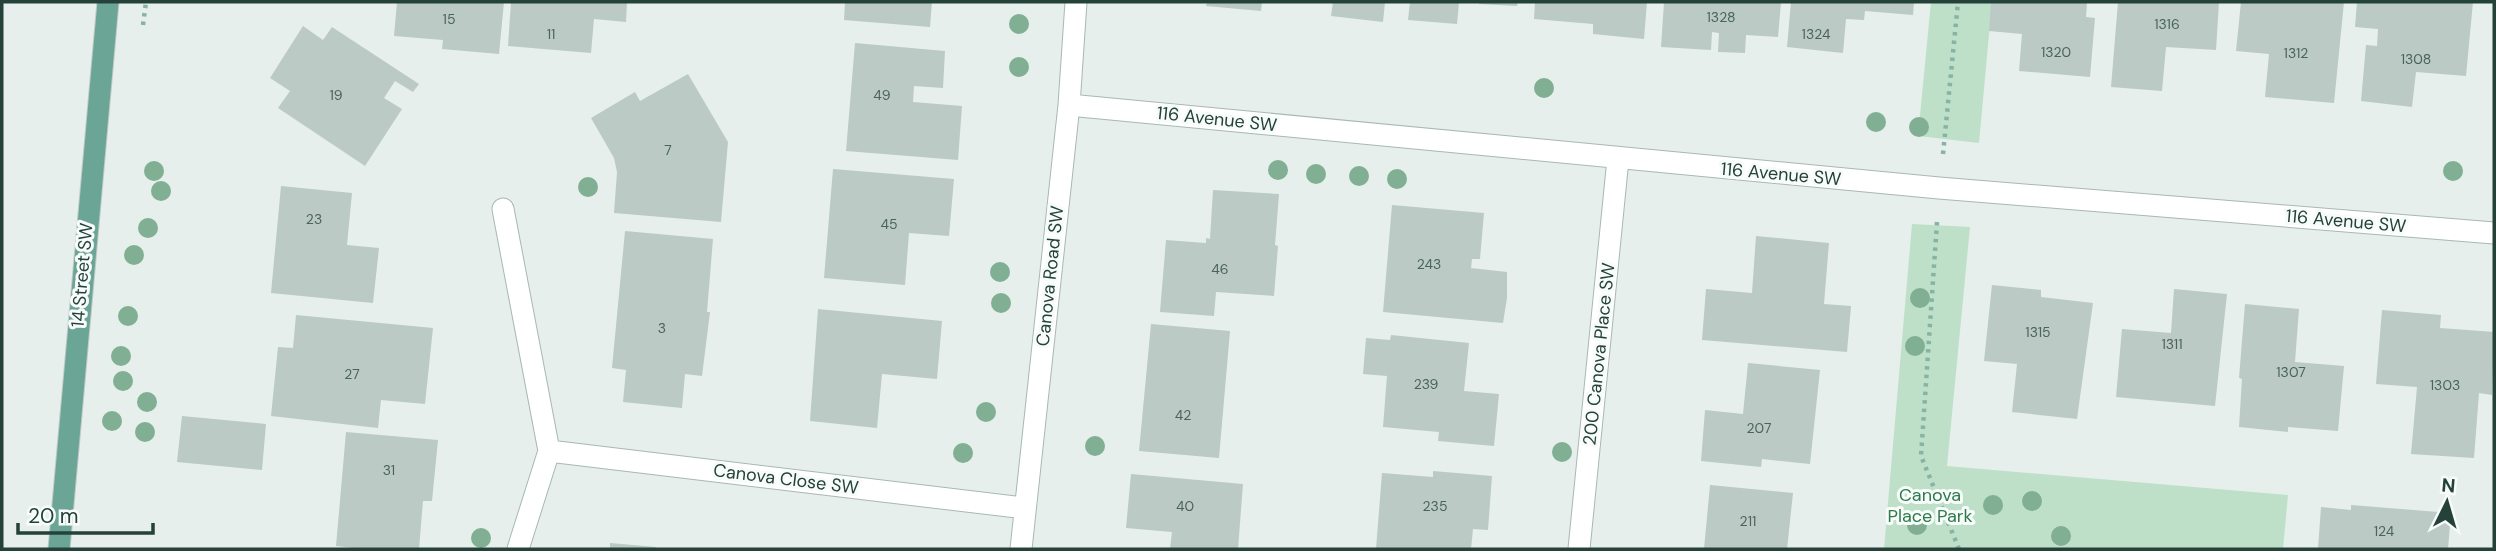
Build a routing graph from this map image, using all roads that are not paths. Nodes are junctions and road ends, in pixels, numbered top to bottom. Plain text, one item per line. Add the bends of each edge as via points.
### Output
1 (108, 2) edge
2 (1076, 2) edge
3 (1069, 105) junction
4 (1618, 159) junction
5 (503, 209) dead end
6 (2494, 233) edge
7 (549, 451) junction
8 (1024, 508) junction
9 (59, 549) edge
10 (518, 549) edge
11 (1021, 549) edge
12 (1579, 549) edge

1 - 9 main road, 14 Street SW
2 - 3 street, Canova Road SW
3 - 4 street, 116 Avenue SW
3 - 8 street, Canova Road SW
4 - 6 street, 116 Avenue SW
4 - 12 street, 200 Canova Place SW
5 - 7 street
7 - 8 street, Canova Close SW
7 - 10 street
8 - 11 street, Canova Road SW

